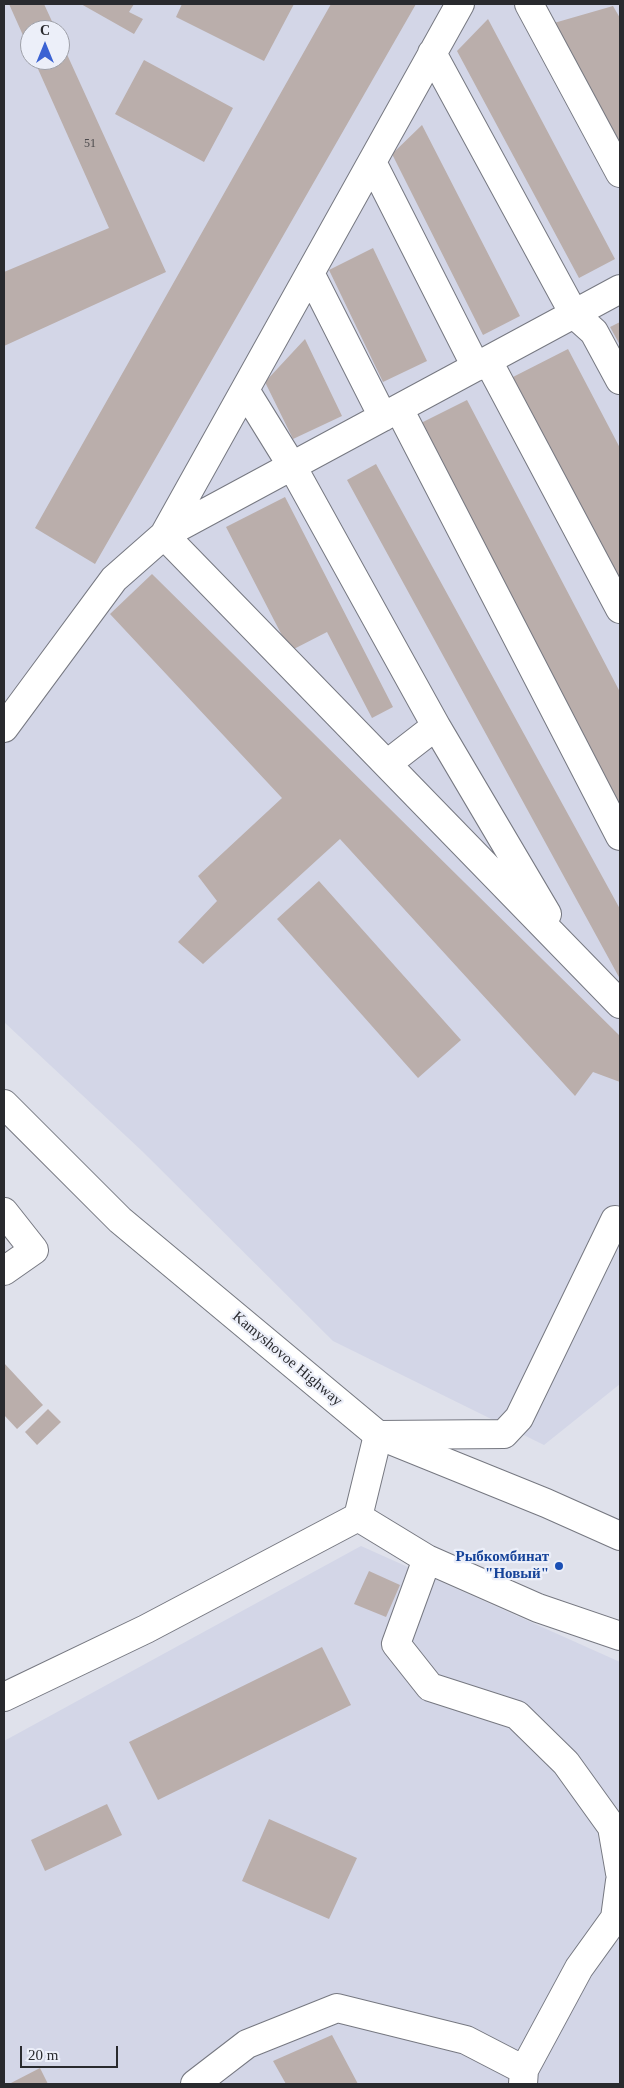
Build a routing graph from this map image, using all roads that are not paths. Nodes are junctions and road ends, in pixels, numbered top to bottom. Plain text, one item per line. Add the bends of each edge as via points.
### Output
1 (460, 4) edge
2 (529, 4) edge
3 (432, 53) junction
4 (372, 162) junction
5 (620, 173) edge
6 (310, 273) junction
7 (620, 289) edge
8 (574, 314) junction
9 (482, 364) junction
10 (620, 380) edge
11 (245, 390) junction
12 (391, 413) junction
13 (292, 466) junction
14 (164, 535) junction
15 (620, 609) edge
16 (436, 726) junction
17 (4, 728) edge
18 (387, 764) junction
19 (620, 836) edge
20 (569, 951) junction
21 (620, 1004) edge
22 (4, 1104) edge
23 (4, 1212) edge
24 (615, 1220) dead end
25 (4, 1271) edge
26 (378, 1435) junction
27 (358, 1517) junction
28 (620, 1536) edge
29 (427, 1559) junction
30 (620, 1636) edge
31 (4, 1696) edge
32 (620, 1872) edge
33 (620, 1881) edge
34 (524, 2077) edge
35 (195, 2084) edge

1 - 3 main road
2 - 5 main road
3 - 4 main road
3 - 8 main road
4 - 6 main road
4 - 9 main road
6 - 11 main road
6 - 12 main road
7 - 8 main road
8 - 9 main road
8 - 10 main road via 594,332
9 - 12 main road
9 - 15 main road
11 - 13 main road
11 - 14 main road
12 - 13 main road
12 - 19 main road
13 - 14 main road
13 - 16 main road
14 - 17 main road via 114,579
14 - 18 main road
16 - 18 main road
16 - 20 main road
18 - 20 main road
20 - 21 main road
22 - 26 main road, Kamyshovoe Highway via 120,1220
23 - 25 main road via 34,1250
24 - 26 main road via 519,1418 504,1434
26 - 27 main road
26 - 28 main road, Kamyshovoe Highway
27 - 29 main road
27 - 31 main road via 146,1629
29 - 30 main road via 538,1608
29 - 32 main road via 396,1644 430,1687 516,1715 566,1763 612,1827
33 - 34 main road via 615,1918 579,1968
34 - 35 main road via 466,2040 337,2008 247,2044

